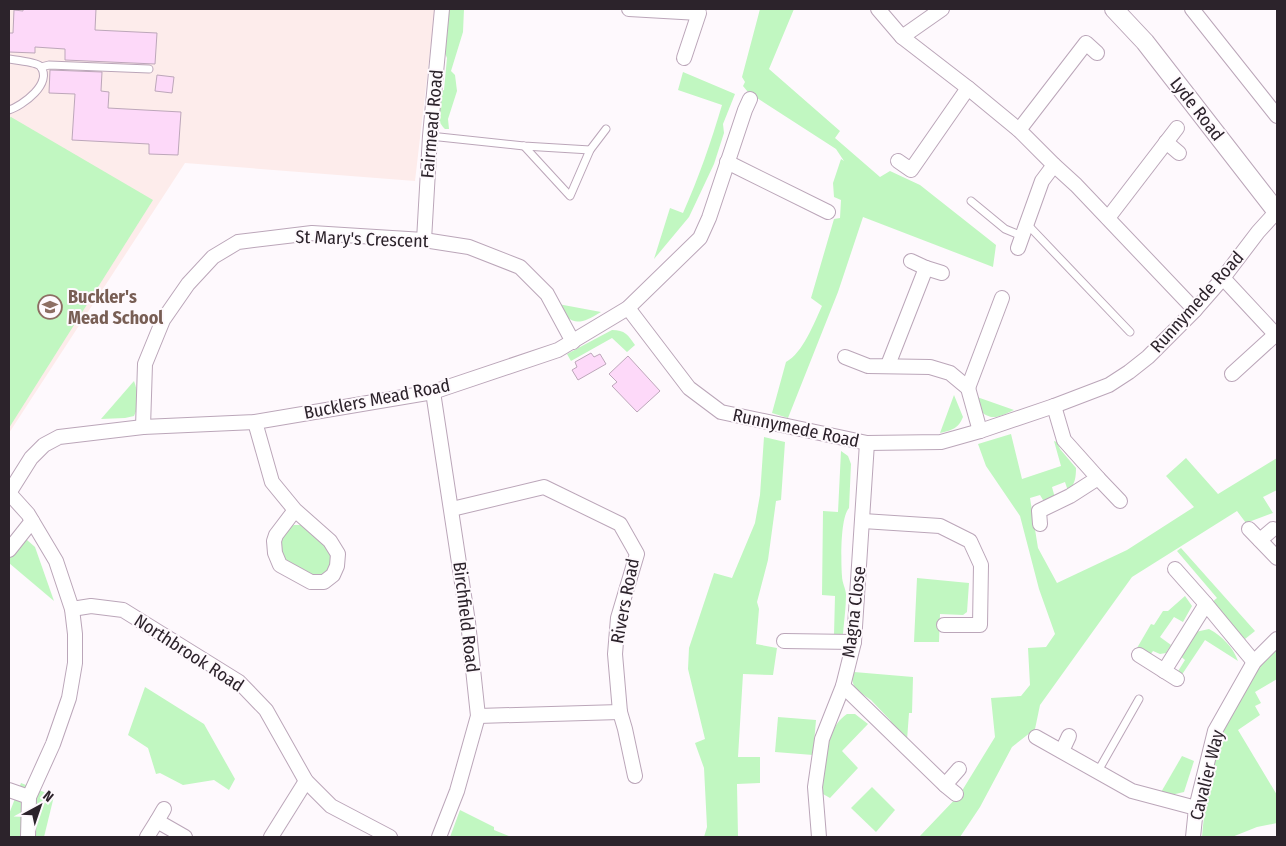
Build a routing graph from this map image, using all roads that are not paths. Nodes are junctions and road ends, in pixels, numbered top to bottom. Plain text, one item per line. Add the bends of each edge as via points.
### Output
1 (442, 9) edge
2 (629, 9) edge
3 (878, 9) edge
4 (942, 9) edge
5 (1114, 9) edge
6 (1192, 9) edge
7 (902, 36) junction
8 (1098, 53) dead end
9 (684, 58) dead end
10 (9, 60) edge
11 (40, 67) junction
12 (149, 69) dead end
13 (968, 88) junction
14 (750, 99) dead end
15 (9, 110) edge
16 (1277, 116) edge
17 (1176, 128) dead end
18 (606, 129) dead end
19 (1019, 130) junction
20 (430, 136) junction
21 (1166, 142) junction
22 (524, 146) junction
23 (590, 150) junction
24 (1179, 153) dead end
25 (898, 161) dead end
26 (727, 162) junction
27 (1054, 165) junction
28 (971, 201) dead end
29 (1277, 211) edge
30 (828, 212) dead end
31 (1108, 218) junction
32 (1022, 236) junction
33 (424, 240) junction
34 (912, 261) dead end
35 (926, 268) junction
36 (942, 273) dead end
37 (1223, 278) junction
38 (1002, 298) dead end
39 (628, 308) junction
40 (1195, 310) junction
41 (1130, 332) dead end
42 (1277, 335) edge
43 (573, 342) junction
44 (845, 357) dead end
45 (888, 365) junction
46 (1232, 374) dead end
47 (968, 388) junction
48 (433, 392) junction
49 (1054, 406) junction
50 (255, 422) junction
51 (143, 427) junction
52 (980, 431) junction
53 (867, 443) junction
54 (1098, 478) junction
55 (9, 493) edge
56 (1120, 501) dead end
57 (452, 509) junction
58 (295, 510) junction
59 (1038, 512) dead end
60 (32, 521) junction
61 (863, 521) junction
62 (1249, 529) dead end
63 (1273, 529) dead end
64 (1260, 540) junction
65 (9, 550) edge
66 (1277, 558) edge
67 (1175, 568) dead end
68 (1206, 604) junction
69 (72, 609) junction
70 (944, 625) dead end
71 (1277, 639) edge
72 (784, 641) dead end
73 (854, 642) junction
74 (1139, 655) dead end
75 (1254, 662) junction
76 (1164, 671) junction
77 (1177, 679) dead end
78 (843, 686) junction
79 (1139, 699) dead end
80 (620, 712) junction
81 (478, 716) junction
82 (1069, 736) dead end
83 (1036, 737) dead end
84 (1062, 751) junction
85 (959, 769) dead end
86 (1098, 771) junction
87 (634, 776) dead end
88 (306, 781) junction
89 (9, 790) edge
90 (29, 797) junction
91 (1196, 808) junction
92 (28, 837) edge
93 (147, 837) edge
94 (185, 837) edge
95 (272, 837) edge
96 (390, 837) edge
97 (439, 837) edge
98 (819, 837) edge
99 (1193, 837) edge

1 - 20 street, Fairmead Road
2 - 9 street via 699,14
3 - 7 street
4 - 7 street
5 - 29 street, Lyde Road via 1145,42
6 - 16 street
7 - 13 street
8 - 19 street via 1086,43
10 - 11 lane
11 - 12 lane
11 - 15 lane via 43,75 33,96
13 - 19 street
13 - 25 street via 911,170
14 - 26 street, Bucklers Mead Road
17 - 21 street
18 - 23 lane
19 - 27 street
20 - 22 lane
20 - 33 street, Fairmead Road
21 - 24 street
21 - 31 street
22 - 23 lane
22 - 23 lane via 570,196
26 - 30 street
26 - 39 street, Bucklers Mead Road via 700,238
27 - 31 street
27 - 32 street via 1042,181
28 - 32 lane via 1005,229
29 - 37 street, Runnymede Road
31 - 40 street
32 - 41 lane
33 - 43 street, St Mary's Crescent via 469,247 520,267 547,294
33 - 51 street, St Mary's Crescent via 312,234 238,242 213,257 188,284 163,320 145,364
34 - 35 street
35 - 36 street
35 - 45 street
37 - 40 street, Runnymede Road
37 - 42 street
38 - 47 street
39 - 43 street, Bucklers Mead Road
39 - 53 street, Runnymede Road via 689,388 721,412
40 - 49 street, Runnymede Road via 1148,358 1129,372 1109,384
42 - 46 street
43 - 48 street, Bucklers Mead Road
44 - 45 street via 868,366
45 - 47 street via 930,367 950,373
47 - 52 street
48 - 50 street, Bucklers Mead Road
48 - 57 street, Birchfield Road
49 - 52 street, Runnymede Road
49 - 54 street via 1064,440
50 - 51 street, Bucklers Mead Road
50 - 58 street via 272,482
51 - 55 street, Bucklers Mead Road via 59,437 44,445 31,458
52 - 53 street, Runnymede Road via 941,442
53 - 61 street, Magna Close
54 - 56 street
54 - 59 street
55 - 60 street
57 - 80 street, Rivers Road via 544,487 620,524 637,554 618,618 615,654
57 - 81 street, Birchfield Road
58 - 58 street via 330,541 338,554 333,575 324,582 311,582 280,565 275,553 276,535
60 - 65 street
60 - 69 street via 56,561
61 - 70 street via 940,526 970,541 981,565 980,625
61 - 73 street, Magna Close
62 - 64 street
63 - 64 street
64 - 66 street
67 - 68 street
68 - 75 street
68 - 76 street
69 - 88 street, Northbrook Road via 91,606 123,610 239,682 266,710
69 - 90 street via 75,663 69,698
71 - 75 street, Cavalier Way
72 - 73 street
73 - 78 street, Magna Close
74 - 76 street
75 - 91 street, Cavalier Way via 1215,731
76 - 77 street
78 - 85 street via 951,790
78 - 98 street, Magna Close via 822,739 816,787
79 - 86 lane
80 - 81 street
80 - 87 street, Rivers Road
81 - 97 street, Birchfield Road via 458,791
82 - 84 street
83 - 84 street
84 - 86 street
86 - 91 street via 1132,791
88 - 95 street
88 - 96 street, Northbrook Road via 331,806
89 - 90 street
90 - 92 street
91 - 99 street, Cavalier Way
93 - 94 street via 160,815

